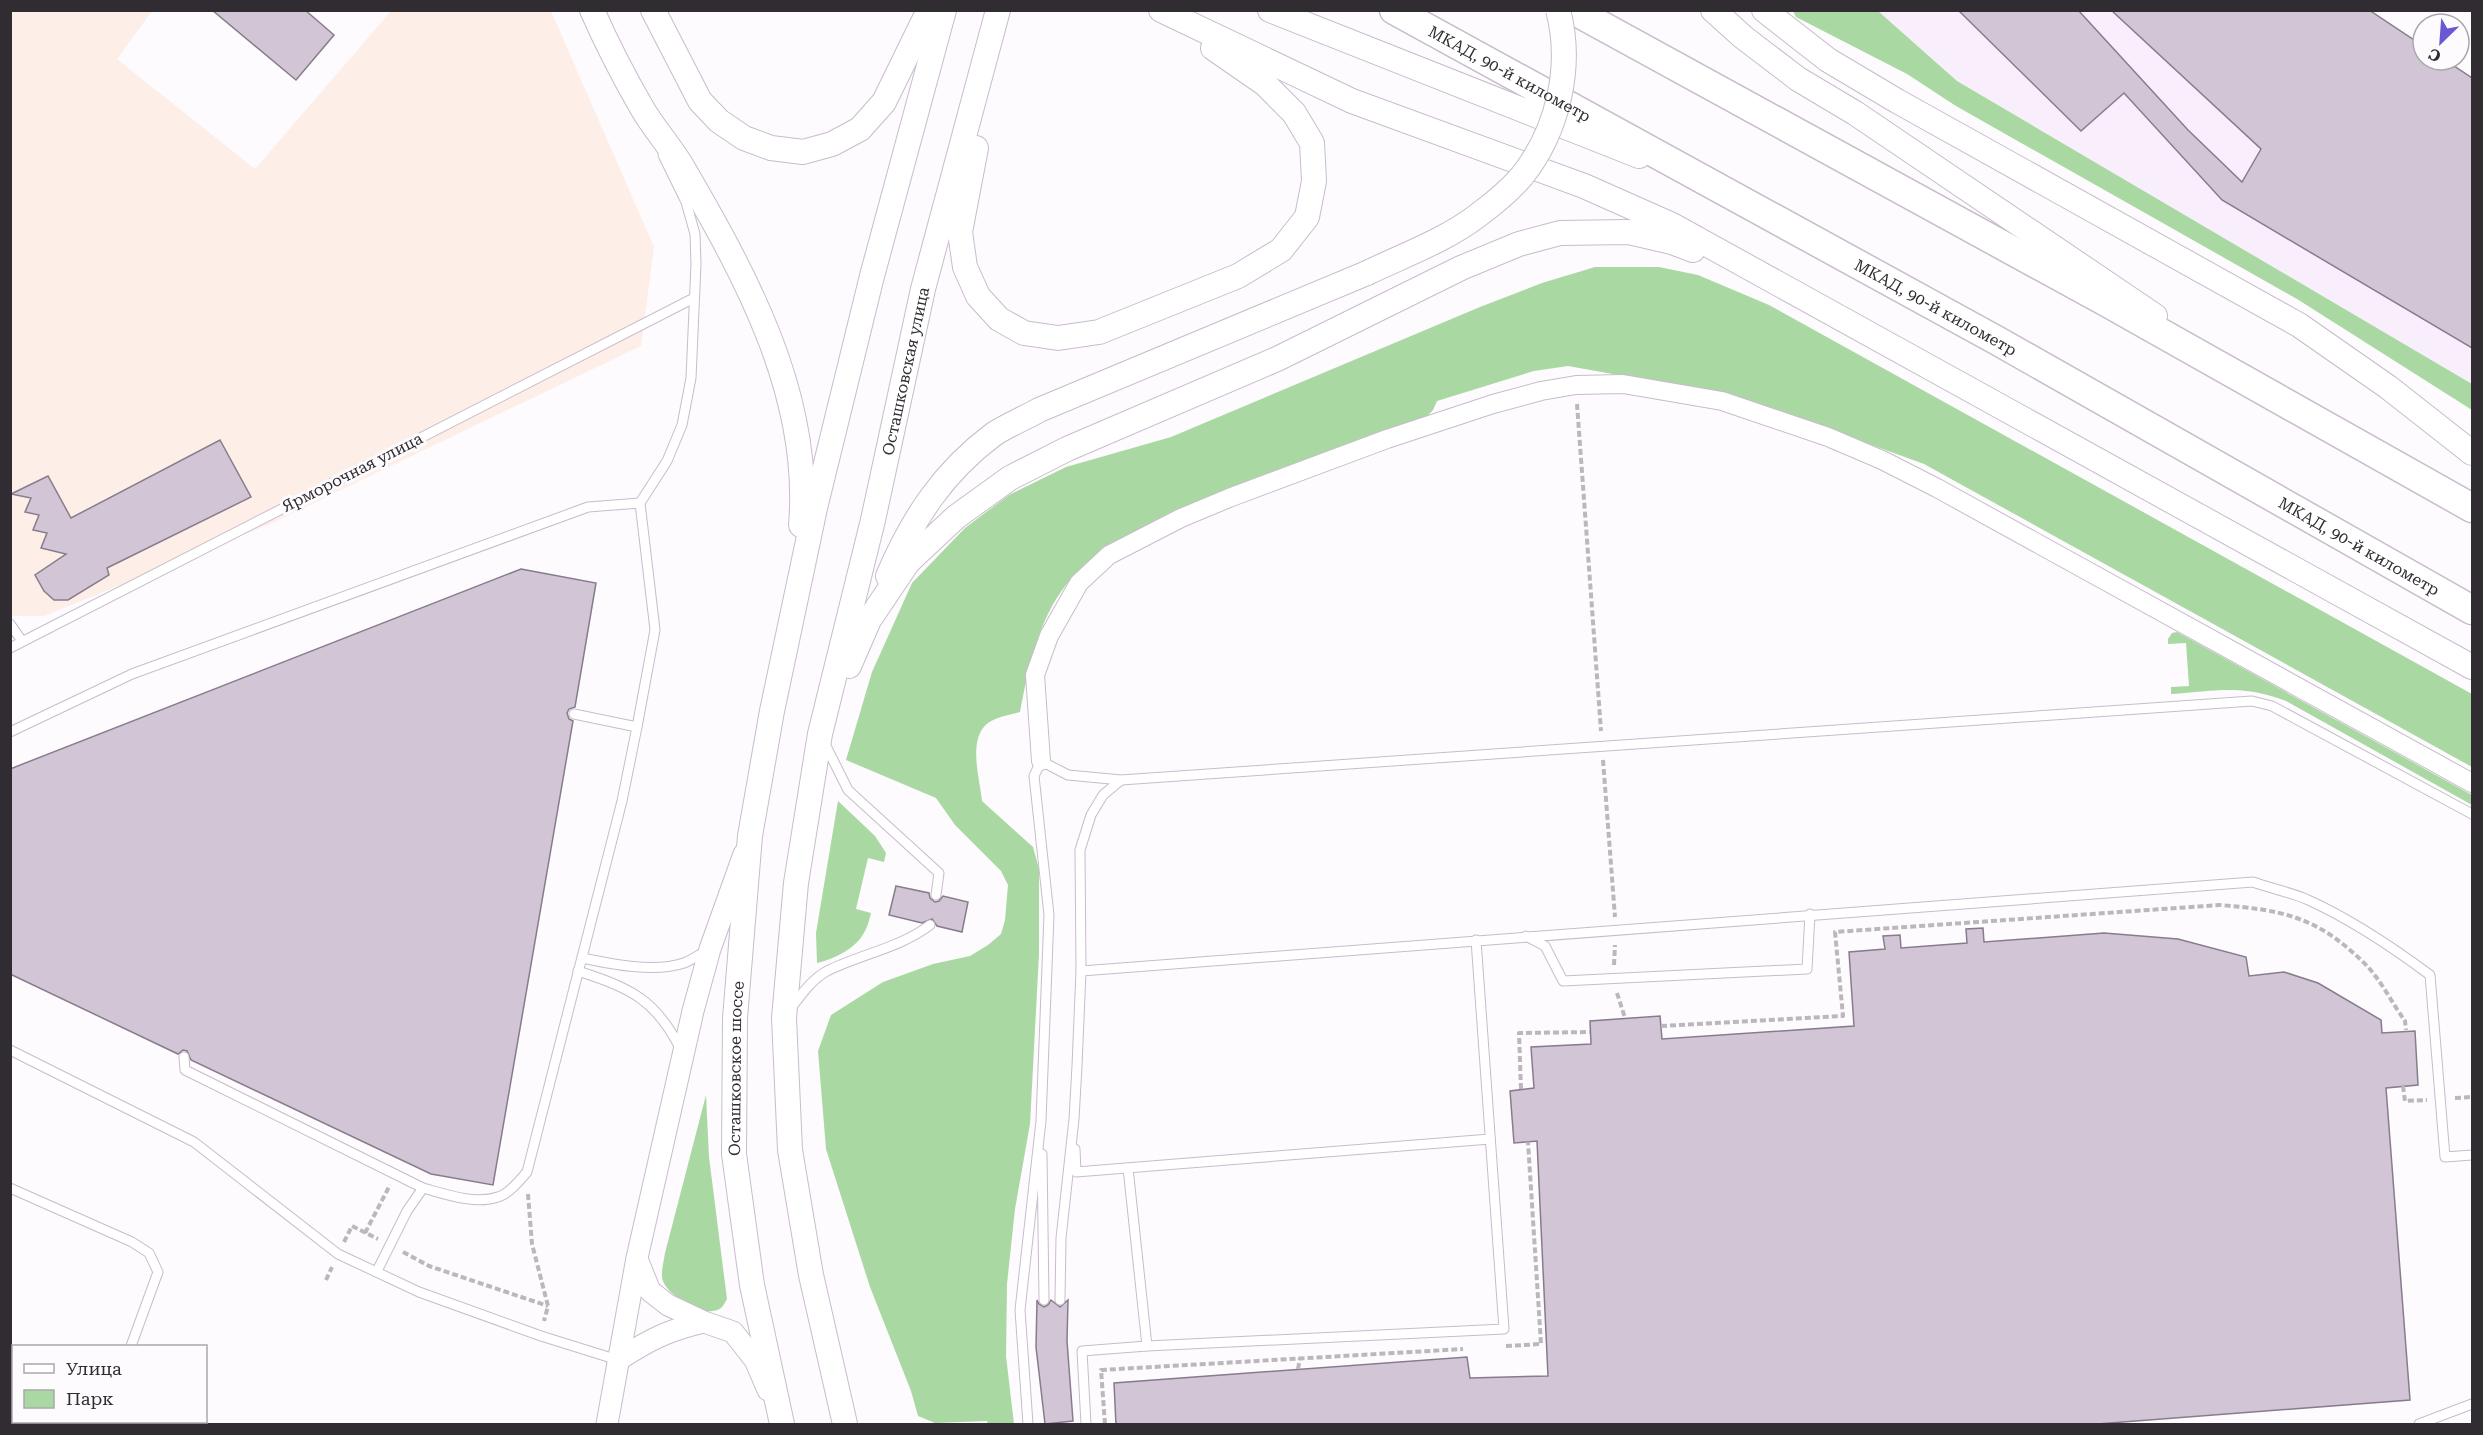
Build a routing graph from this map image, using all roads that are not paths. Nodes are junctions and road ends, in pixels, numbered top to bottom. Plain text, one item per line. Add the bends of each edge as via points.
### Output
1 (592, 10) edge
2 (653, 10) edge
3 (929, 10) edge
4 (944, 10) edge
5 (999, 10) edge
6 (1160, 10) edge
7 (1270, 10) edge
8 (1394, 10) edge
9 (1558, 10) edge
10 (1573, 10) edge
11 (1713, 10) edge
12 (1764, 10) edge
13 (642, 109) junction
14 (1710, 183) junction
15 (1768, 279) junction
16 (694, 298) junction
17 (2271, 395) junction
18 (2472, 453) edge
19 (640, 503) junction
20 (2472, 508) edge
21 (794, 606) junction
22 (2472, 610) edge
23 (869, 620) junction
24 (10, 624) edge
25 (22, 641) junction
26 (10, 648) edge
27 (2472, 667) edge
28 (574, 714) dead end
29 (637, 727) junction
30 (10, 732) edge
31 (820, 734) junction
32 (1041, 761) junction
33 (1121, 780) junction
34 (2472, 783) edge
35 (2472, 814) edge
36 (750, 836) junction
37 (936, 895) dead end
38 (1810, 914) junction
39 (930, 924) dead end
40 (1526, 936) junction
41 (1476, 940) junction
42 (710, 949) junction
43 (582, 958) junction
44 (1081, 970) junction
45 (578, 971) junction
46 (784, 1018) junction
47 (10, 1050) edge
48 (683, 1054) junction
49 (184, 1057) dead end
50 (1074, 1119) junction
51 (1041, 1121) junction
52 (1490, 1139) junction
53 (2472, 1155) edge
54 (1128, 1168) junction
55 (10, 1188) edge
56 (423, 1188) junction
57 (637, 1258) junction
58 (377, 1271) junction
59 (1044, 1300) dead end
60 (1060, 1300) dead end
61 (704, 1322) junction
62 (132, 1345) edge
63 (1147, 1347) junction
64 (618, 1360) junction
65 (2472, 1404) edge
66 (781, 1421) edge
67 (607, 1425) edge
68 (845, 1425) edge
69 (1028, 1425) edge
70 (1086, 1425) edge
71 (2419, 1425) edge

1 - 13 main road
2 - 3 main road via 700,101 719,121 744,138 771,148 803,152 832,144 860,129 884,102
4 - 21 main road via 872,276
5 - 6 main road via 960,232 965,267 978,296 999,319 1024,333 1058,338 1099,332 1239,276 1281,250 1307,217 1314,181 1312,142 1294,113 1265,84
5 - 31 main road, Осташковская улица via 923,289 873,520
6 - 15 main road via 1352,101 1595,191 1672,225
7 - 14 main road
8 - 14 highway, МКАД, 90-й километр
9 - 23 main road, bridge via 1564,81 1548,132 1522,176 1476,217 1367,273 1039,410 996,433 954,467 926,504 904,539
10 - 17 highway
11 - 17 main road via 1798,79 1855,113
12 - 18 main road via 1828,60 1887,95 2299,325 2388,387
13 - 16 lane via 686,202 695,234
13 - 21 main road via 682,166 742,276 794,412 802,504
14 - 22 highway, МКАД, 90-й километр via 1996,339
15 - 23 main road via 1672,242 1629,232 1560,233 1519,244 1461,268 1277,359 1067,449 1010,478 956,517 908,562
15 - 27 main road
16 - 19 lane via 691,378 682,425 667,461
16 - 25 lane, Ярморочная улица
17 - 20 highway
19 - 29 lane via 655,630
19 - 30 lane via 588,507 132,674
21 - 36 main road, Осташковское шоссе
23 - 31 main road
24 - 25 lane
25 - 26 lane, Ярморочная улица
28 - 29 lane
29 - 43 lane
31 - 37 lane via 848,790 939,873
31 - 46 main road via 796,883
32 - 33 lane via 1068,775
32 - 34 street via 1035,675 1049,636 1080,583 1109,555 1181,518 1286,476 1493,404 1576,385 1623,384 1722,401 1882,460
32 - 51 lane via 1034,776 1049,915
33 - 35 lane via 2252,701 2272,706
33 - 44 lane via 1102,795 1080,850
36 - 42 street
36 - 66 main road, Осташковское шоссе via 735,1018 734,1154 752,1286
38 - 40 lane
38 - 40 lane via 1808,969 1563,981 1545,946
38 - 53 lane via 2253,882 2305,899 2374,935 2430,975 2445,1157
39 - 46 lane via 915,936 826,972 806,988
40 - 41 lane
41 - 44 lane
41 - 52 lane
42 - 43 lane via 683,963 648,967
42 - 48 street
43 - 45 lane
44 - 50 lane
45 - 48 lane via 615,983 642,998 660,1015
45 - 56 lane via 527,1172 515,1187 498,1197 473,1199
46 - 68 main road via 790,1150 811,1275
47 - 58 lane via 194,1142 338,1254
48 - 57 street
49 - 56 lane via 185,1070
50 - 54 lane via 1076,1172
50 - 60 lane via 1061,1238
51 - 59 lane
51 - 69 lane via 1020,1310
52 - 54 lane
52 - 63 lane via 1504,1329
54 - 63 lane
55 - 62 lane via 149,1253 158,1272
56 - 58 lane
57 - 61 street via 650,1292
57 - 64 street
58 - 64 lane via 419,1292
61 - 64 street via 652,1338
61 - 66 street via 733,1332 754,1360
63 - 70 lane via 1082,1351
64 - 67 street
65 - 71 lane

